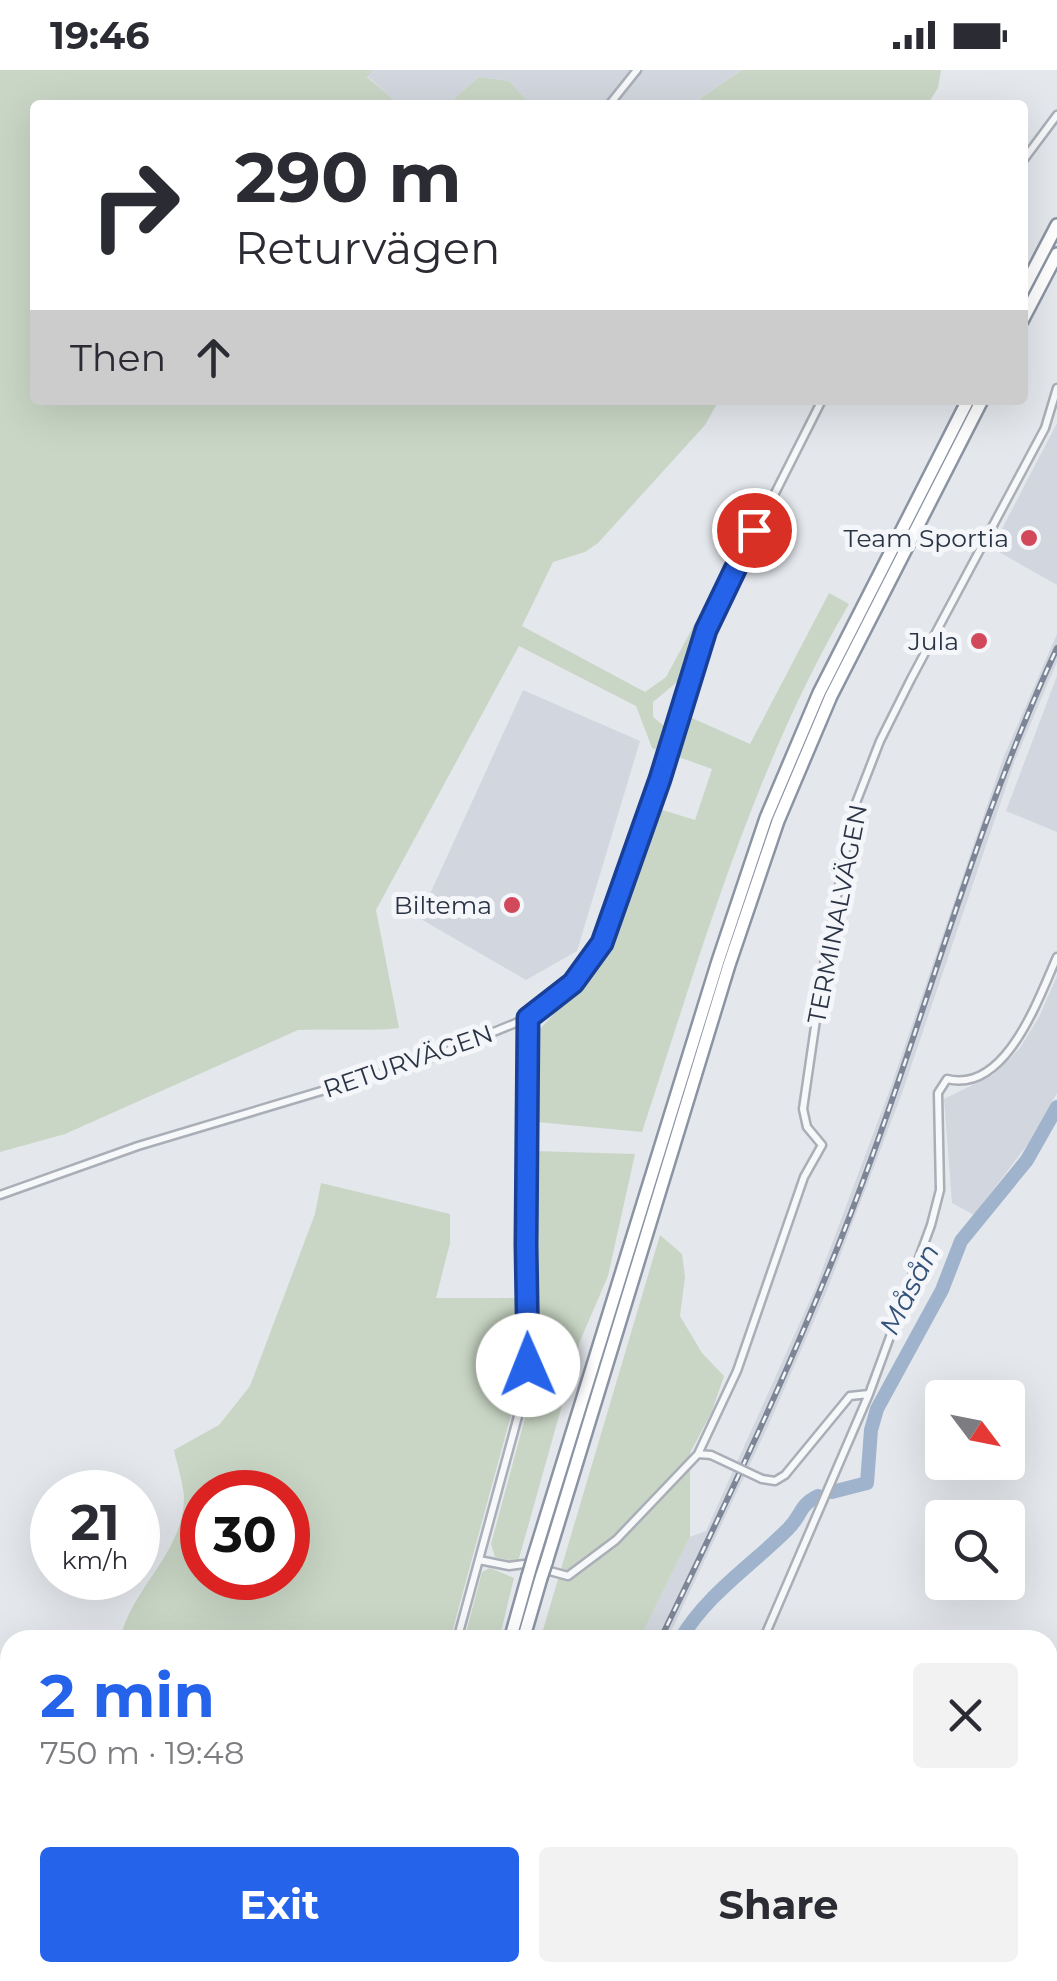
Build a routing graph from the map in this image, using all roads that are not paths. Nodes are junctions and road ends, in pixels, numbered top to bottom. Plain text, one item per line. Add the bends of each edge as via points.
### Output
1 (638, 70) edge
2 (614, 100) edge
3 (1057, 115) edge
4 (1028, 154) edge
5 (1057, 224) edge
6 (1057, 254) edge
7 (1028, 280) edge
8 (1028, 310) edge
9 (1057, 388) edge
10 (819, 405) edge
11 (965, 405) edge
12 (979, 405) edge
13 (1057, 957) edge
14 (528, 1018) junction
15 (0, 1195) edge
16 (868, 1394) junction
17 (698, 1454) junction
18 (478, 1560) junction
19 (539, 1561) junction
20 (535, 1577) junction
21 (460, 1630) edge
22 (514, 1630) edge
23 (525, 1630) edge
24 (767, 1630) edge

1 - 2 street
3 - 4 street
5 - 7 highway
6 - 8 highway
9 - 17 street, TERMINALVÄGEN via 1045,428 911,679 854,808 803,1109 806,1127 822,1145 804,1177 737,1371
10 - 14 street, RETURVÄGEN via 716,604 602,943 573,983
11 - 19 highway via 819,693 766,818
12 - 19 highway via 831,696 778,822
13 - 16 street via 1008,1053 966,1080 947,1079 938,1093 936,1208
14 - 15 street, RETURVÄGEN via 425,1060
14 - 18 street via 528,1365
16 - 17 street, bridge via 850,1396 775,1481
16 - 24 street
17 - 18 street, TERMINALVÄGEN via 616,1540 568,1576
18 - 21 street
19 - 20 highway, bridge
20 - 22 highway
20 - 23 highway

